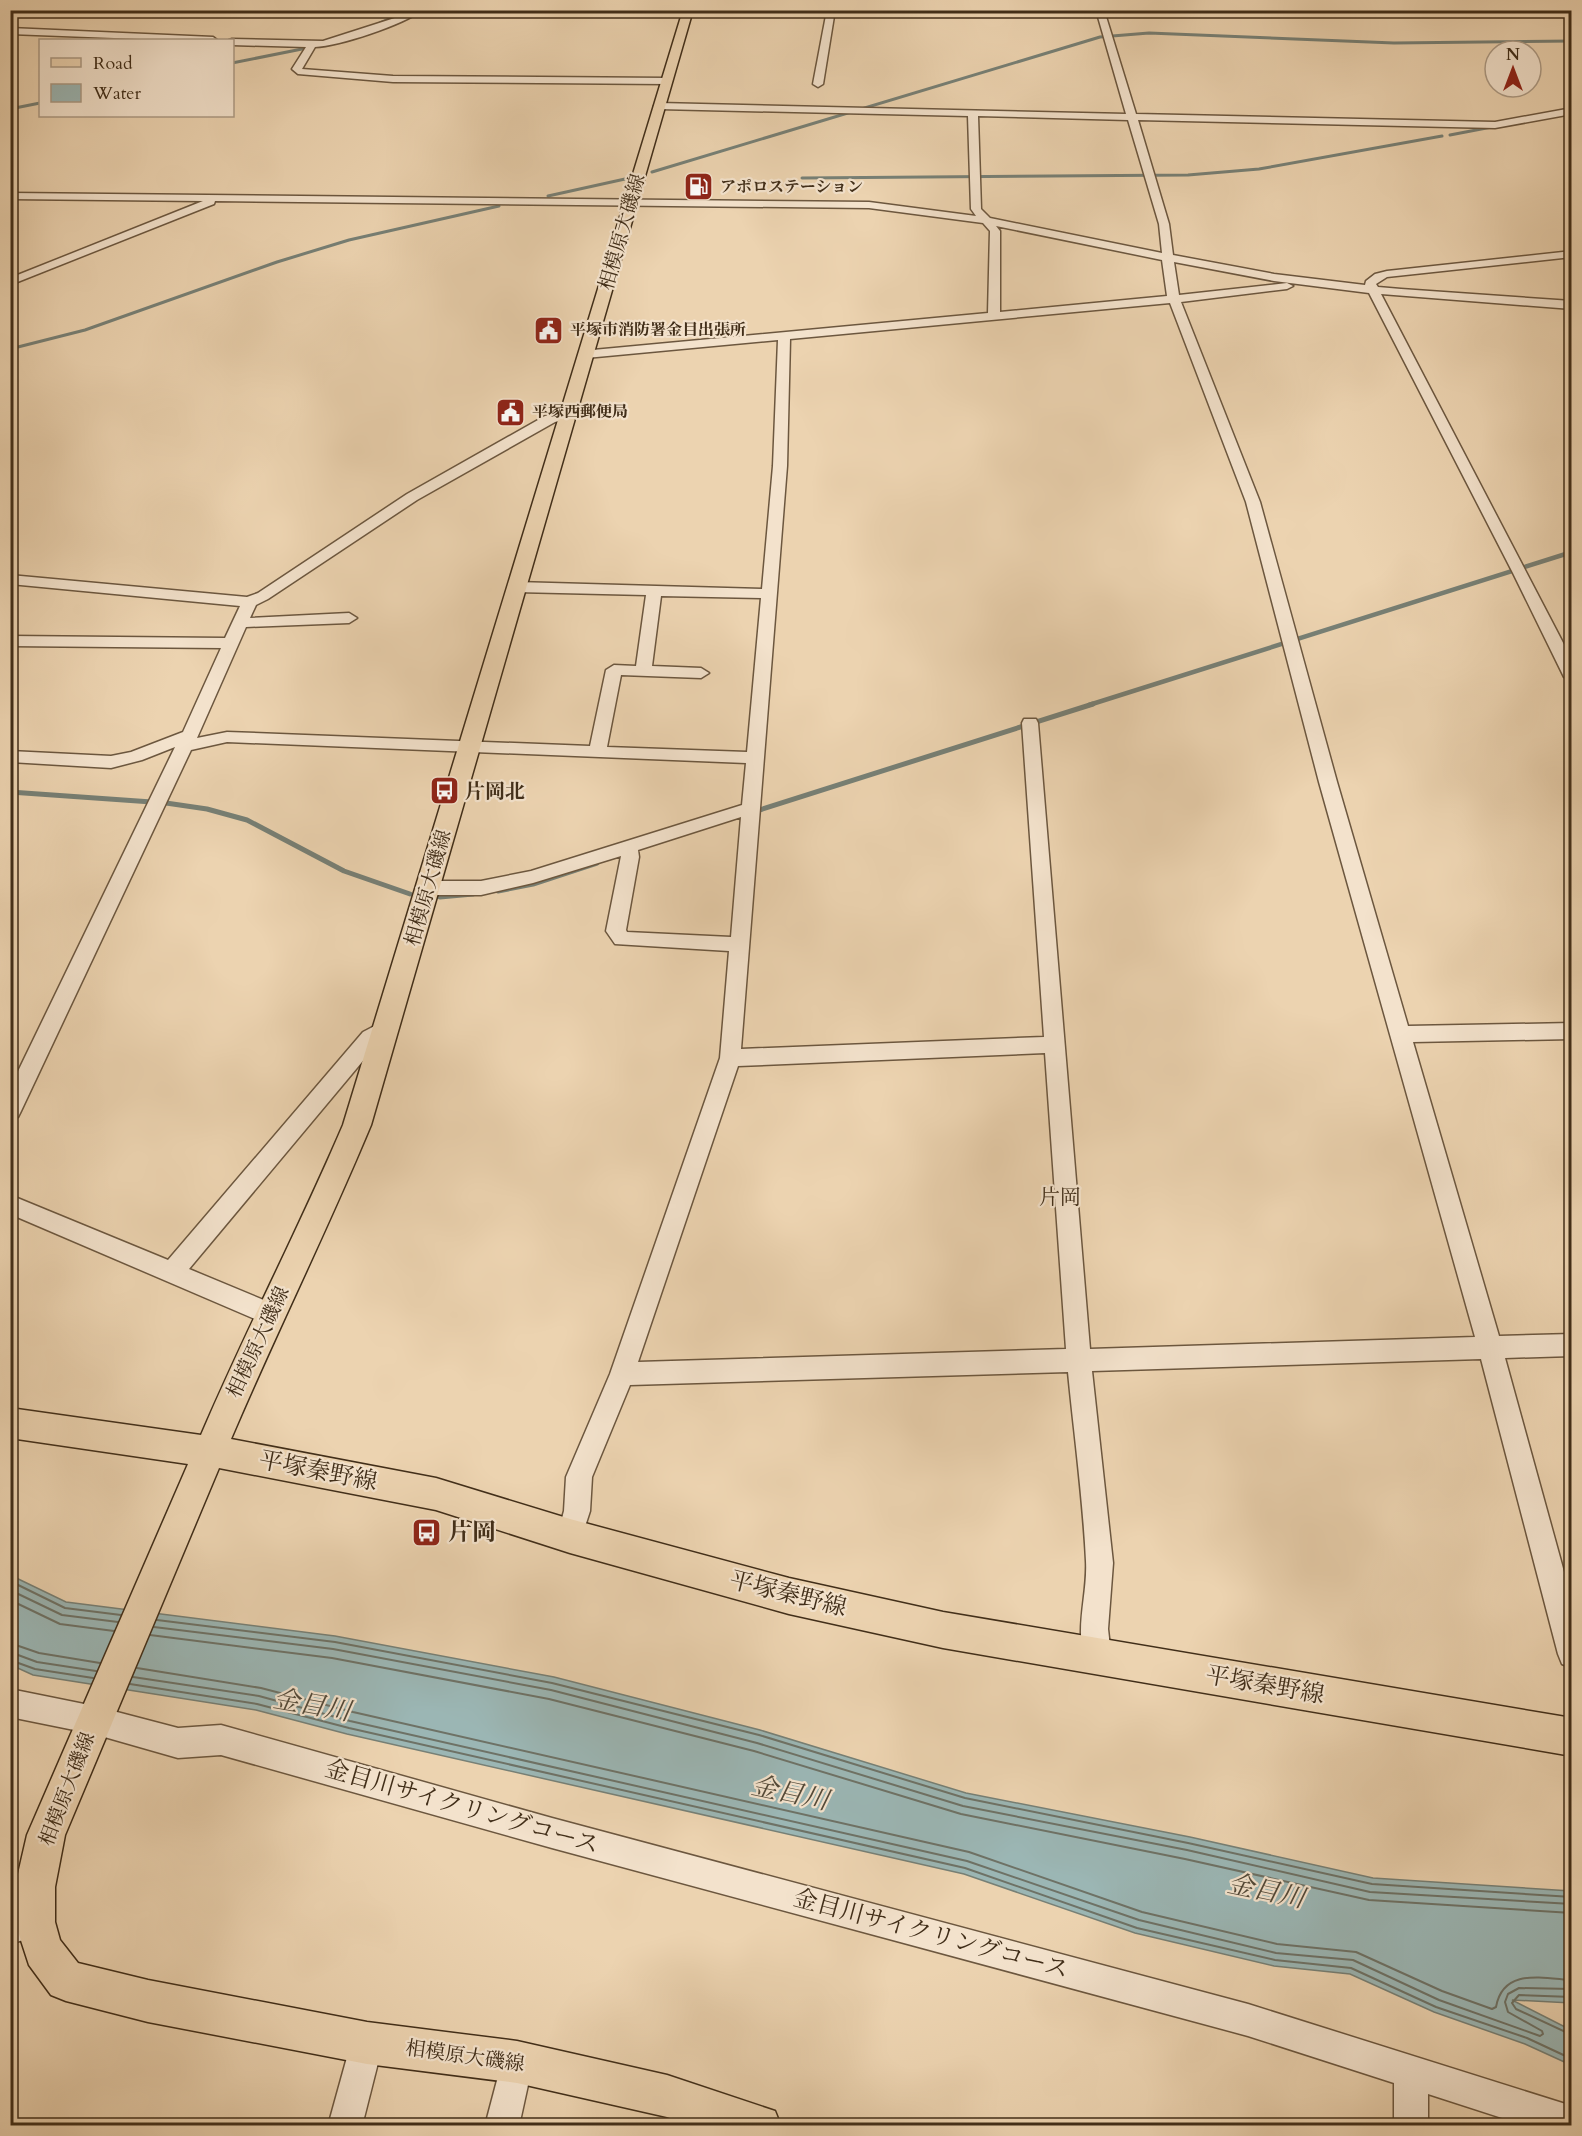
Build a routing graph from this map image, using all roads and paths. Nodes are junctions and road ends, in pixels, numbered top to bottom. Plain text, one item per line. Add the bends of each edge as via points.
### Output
1 (418, 10) edge
2 (688, 10) edge
3 (831, 10) edge
4 (1100, 10) edge
5 (10, 31) edge
6 (190, 39) edge
7 (234, 42) edge
8 (310, 45) junction
9 (667, 81) junction
10 (818, 84) dead end
11 (659, 106) junction
12 (1572, 111) edge
13 (973, 114) junction
14 (1132, 117) junction
15 (10, 196) edge
16 (215, 198) junction
17 (630, 202) junction
18 (986, 222) junction
19 (1572, 254) edge
20 (1168, 257) junction
21 (10, 282) edge
22 (1313, 282) junction
23 (1372, 289) junction
24 (1175, 299) junction
25 (1558, 304) junction
26 (1572, 305) edge
27 (994, 317) junction
28 (1572, 322) edge
29 (784, 336) junction
30 (586, 354) junction
31 (568, 414) junction
32 (11, 581) edge
33 (516, 587) junction
34 (654, 591) junction
35 (767, 594) junction
36 (249, 602) junction
37 (349, 618) dead end
38 (240, 623) junction
39 (10, 641) edge
40 (232, 643) junction
41 (643, 671) junction
42 (701, 673) dead end
43 (1572, 677) edge
44 (1030, 726) dead end
45 (186, 741) junction
46 (469, 747) junction
47 (597, 752) junction
48 (10, 756) edge
49 (753, 758) junction
50 (751, 814) junction
51 (629, 852) junction
52 (428, 888) junction
53 (741, 944) junction
54 (386, 1028) junction
55 (1572, 1031) edge
56 (1401, 1034) junction
57 (1054, 1045) junction
58 (730, 1058) junction
59 (10, 1111) edge
60 (10, 1204) edge
61 (172, 1272) junction
62 (270, 1314) junction
63 (1572, 1345) edge
64 (1490, 1348) junction
65 (1079, 1360) junction
66 (622, 1374) junction
67 (10, 1423) edge
68 (209, 1452) junction
69 (570, 1536) junction
70 (1572, 1654) edge
71 (1097, 1656) junction
72 (10, 1703) edge
73 (99, 1709) junction
74 (1572, 1737) edge
75 (23, 1925) edge
76 (367, 2043) junction
77 (517, 2062) junction
78 (1411, 2070) junction
79 (1572, 2123) edge
80 (345, 2126) edge
81 (502, 2126) edge
82 (760, 2126) edge
83 (1411, 2126) edge

1 - 8 street via 358,34
2 - 9 main road, 相模原大磯線
3 - 10 street
4 - 14 street
5 - 6 street
7 - 8 street
8 - 9 street via 298,71 393,79
9 - 11 main road, 相模原大磯線
11 - 13 street
11 - 17 main road, 相模原大磯線
12 - 14 street via 1495,125
13 - 14 street
13 - 18 street via 976,209
14 - 20 street via 1164,224
15 - 16 street
16 - 17 street
16 - 21 street
17 - 18 street via 869,205
17 - 30 main road, 相模原大磯線
18 - 20 street
18 - 27 street via 995,231
19 - 23 street via 1387,274 1370,283
20 - 22 street
20 - 24 street
22 - 23 street
22 - 24 street
23 - 25 street
23 - 43 street
24 - 27 street
24 - 56 street via 1253,502
25 - 26 street
25 - 28 street
27 - 29 street
29 - 30 street
29 - 35 street via 780,466
30 - 31 main road, 相模原大磯線
31 - 33 main road, 相模原大磯線
31 - 36 street via 550,418 412,497
32 - 36 street
33 - 34 street
33 - 46 main road, 相模原大磯線
34 - 35 street
34 - 41 street
35 - 49 street
36 - 38 street
37 - 38 street
38 - 40 street
39 - 40 street
40 - 45 street
41 - 42 street
41 - 47 street via 615,670
44 - 57 street
45 - 46 street via 227,737
45 - 48 street via 111,762
45 - 59 street
46 - 47 street
46 - 52 main road, 相模原大磯線
47 - 49 street
49 - 50 street
50 - 51 street
50 - 53 street
51 - 52 street via 481,888
51 - 53 street via 615,931 622,939
52 - 54 main road, 相模原大磯線
53 - 58 street
54 - 61 street via 370,1038
54 - 62 main road, 相模原大磯線 via 357,1125 321,1211
55 - 56 street
56 - 64 street
57 - 58 street
57 - 65 street
58 - 66 street
60 - 61 street
61 - 62 street
62 - 68 main road, 相模原大磯線
63 - 64 street
64 - 65 street
64 - 70 street
65 - 66 street
65 - 71 street via 1100,1563 1094,1629
66 - 69 street via 579,1477 577,1511
67 - 68 main road, 平塚秦野線
68 - 69 main road, 平塚秦野線 via 436,1494
68 - 73 main road, 相模原大磯線
69 - 71 main road, 平塚秦野線 via 856,1612
71 - 74 main road, 平塚秦野線
72 - 73 street, 金目川サイクリングコース
73 - 75 main road, 相模原大磯線 via 46,1835
73 - 78 street, 金目川サイクリングコース via 178,1743 221,1740 1215,2011
75 - 76 main road, 相模原大磯線 via 66,1980 147,2001
76 - 77 main road, 相模原大磯線
76 - 80 street
77 - 81 street
77 - 82 main road, 相模原大磯線 via 667,2097
78 - 79 street, 金目川サイクリングコース
78 - 83 street

